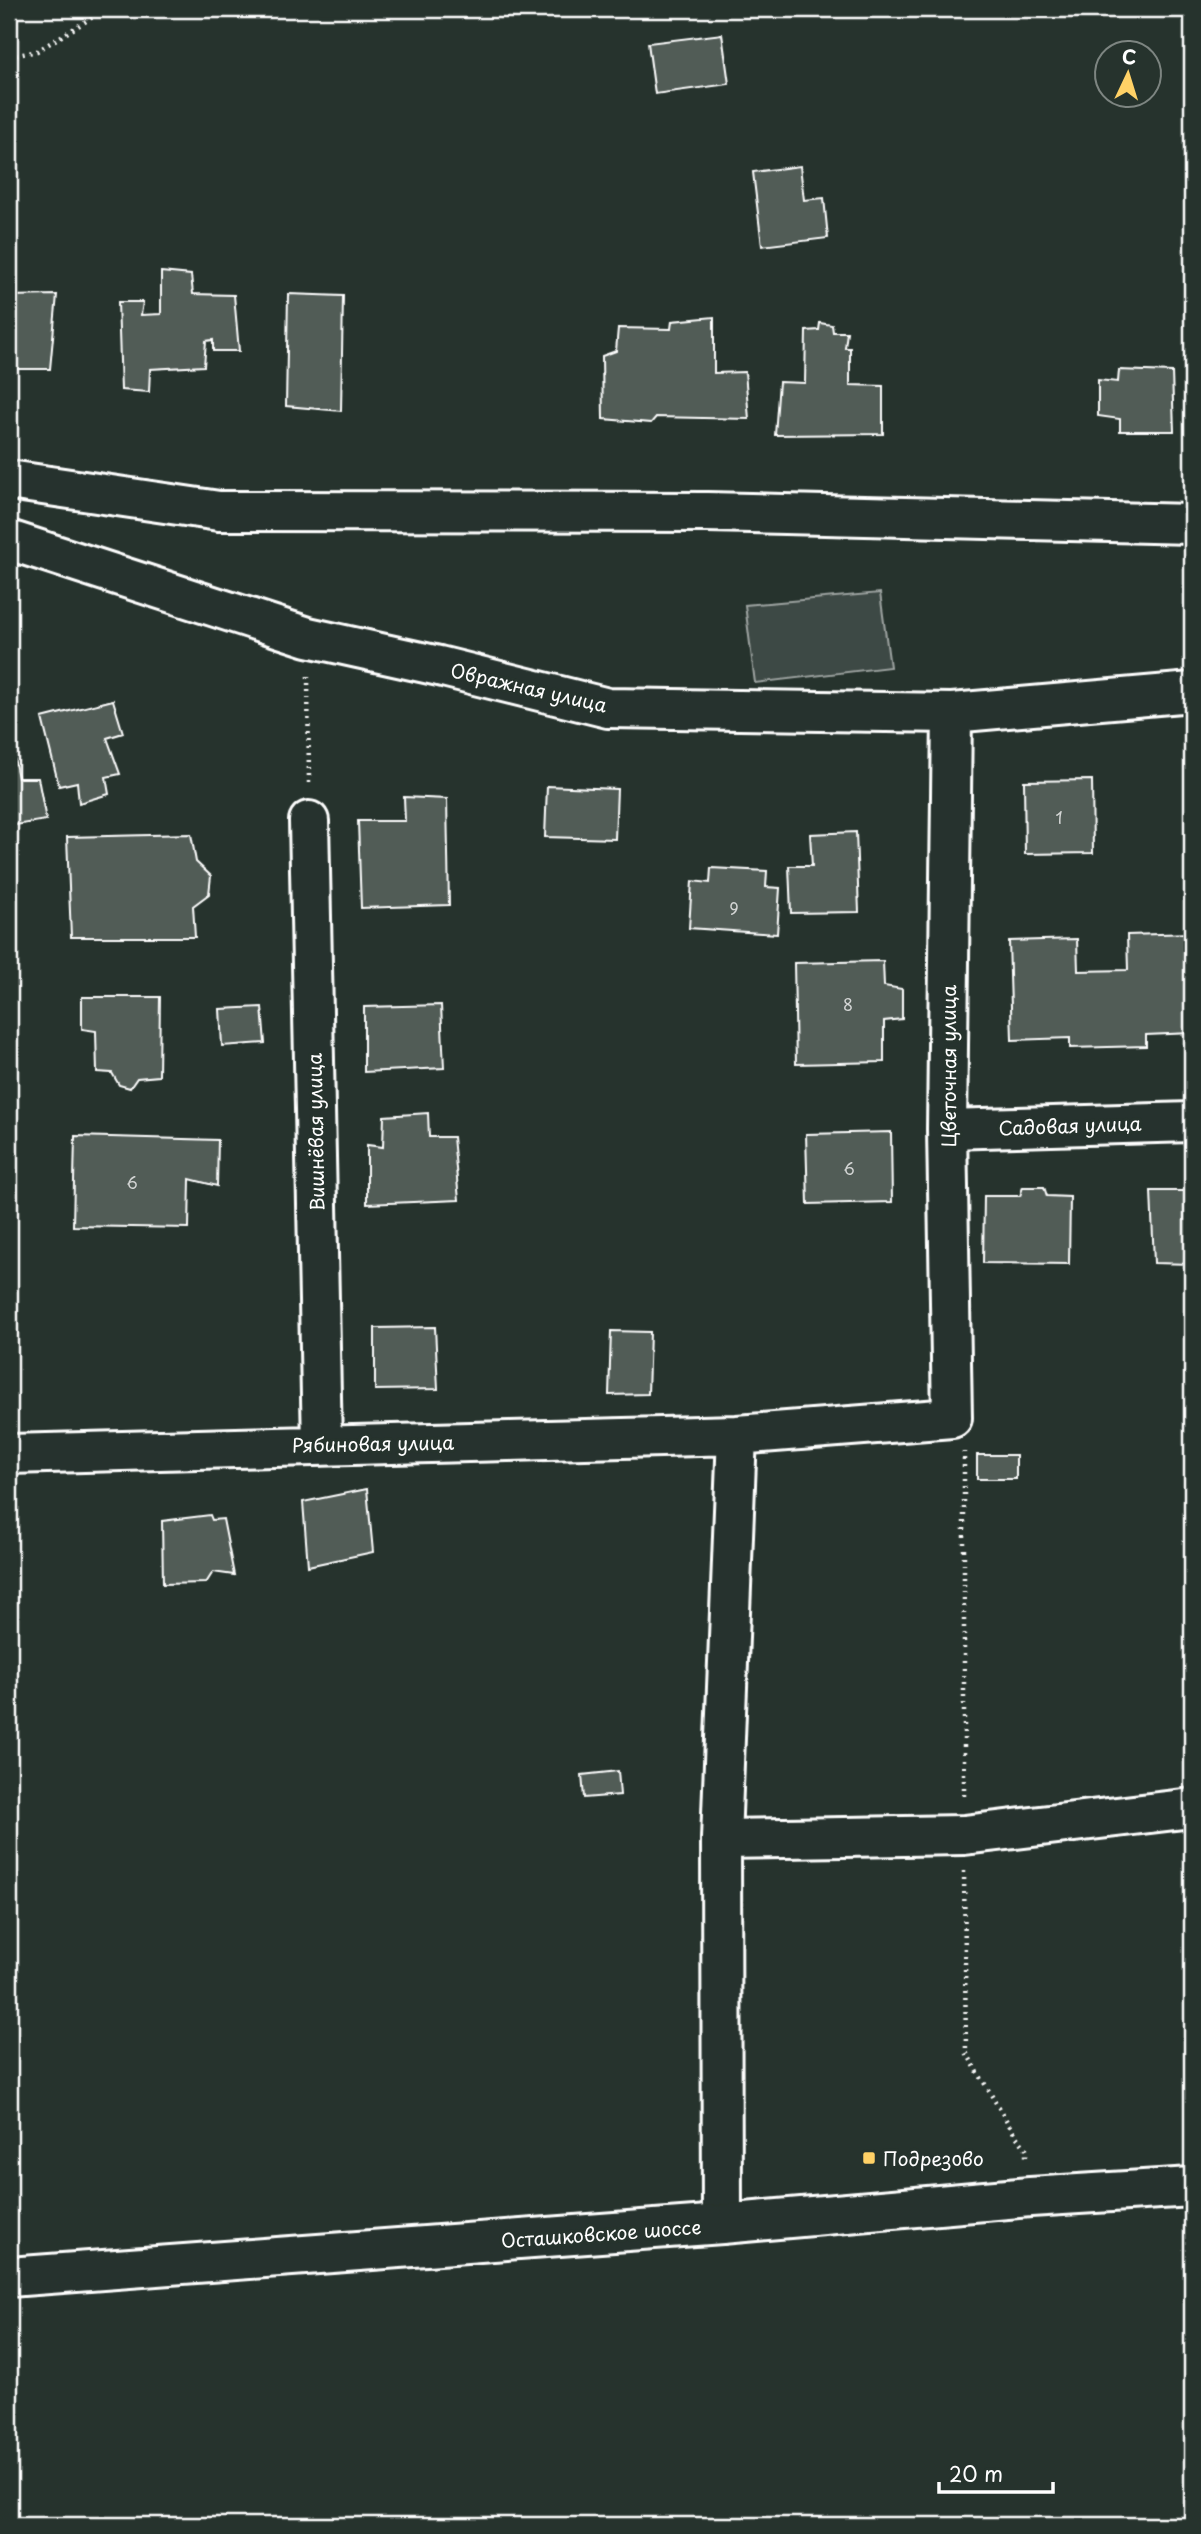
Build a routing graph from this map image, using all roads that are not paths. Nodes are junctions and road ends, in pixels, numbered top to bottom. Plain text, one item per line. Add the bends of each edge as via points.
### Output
1 (9, 480) edge
2 (1192, 524) edge
3 (9, 540) edge
4 (1192, 692) edge
5 (952, 713) junction
6 (309, 821) road end
7 (1192, 1122) edge
8 (947, 1129) junction
9 (951, 1418) joint
10 (737, 1435) junction
11 (322, 1444) junction
12 (9, 1454) edge
13 (1192, 1808) edge
14 (721, 1839) junction
15 (1192, 2187) edge
16 (722, 2224) junction
17 (9, 2277) edge

1 - 2 street via 219,511 707,512
3 - 5 street, Овражная улица via 308,637 608,708
4 - 5 street, Овражная улица
5 - 8 street, Цветочная улица
6 - 11 street, Вишнёвая улица
7 - 8 street, Садовая улица
8 - 9 street, Цветочная улица
9 - 10 street, Рябиновая улица
10 - 11 street, Рябиновая улица
10 - 14 street
11 - 12 street, Рябиновая улица
13 - 14 street via 964,1835
14 - 16 street
15 - 16 street, Осташковское шоссе
16 - 17 street, Осташковское шоссе

